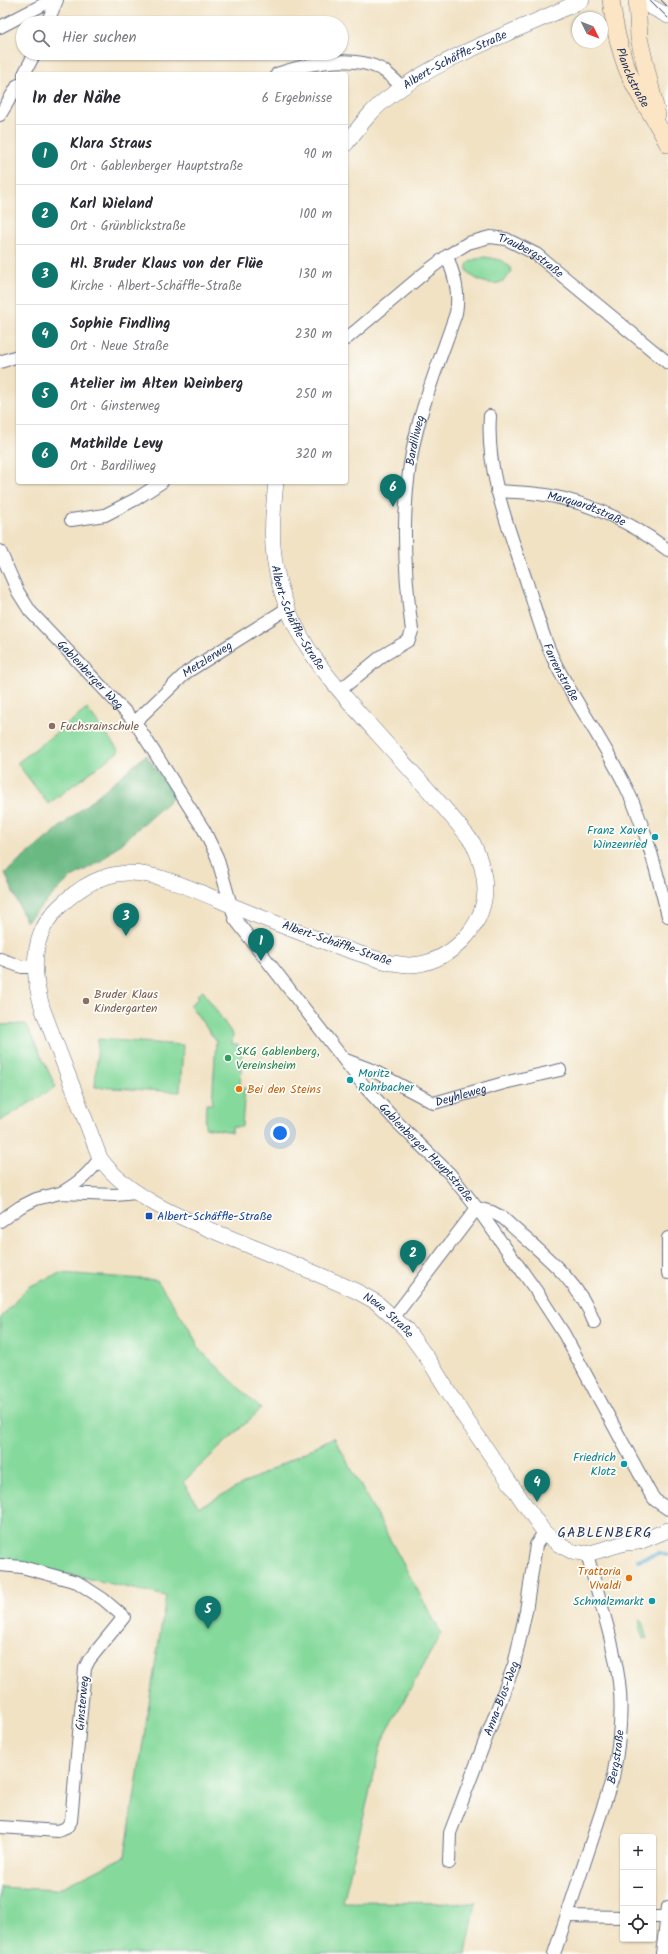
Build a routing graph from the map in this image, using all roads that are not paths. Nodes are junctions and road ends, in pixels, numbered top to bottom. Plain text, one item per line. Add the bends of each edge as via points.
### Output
1 (52, 0) edge
2 (57, 0) edge
3 (611, 0) edge
4 (638, 0) edge
5 (656, 0) edge
6 (577, 2) edge
7 (668, 12) edge
8 (21, 16) edge
9 (50, 16) edge
10 (668, 16) edge
11 (16, 19) edge
12 (0, 27) edge
13 (31, 60) edge
14 (25, 72) edge
15 (284, 72) edge
16 (402, 88) junction
17 (16, 89) edge
18 (0, 115) edge
19 (660, 126) junction
20 (348, 142) edge
21 (668, 144) edge
22 (447, 256) junction
23 (348, 337) edge
24 (16, 357) edge
25 (0, 362) edge
26 (668, 363) edge
27 (490, 416) dead end
28 (159, 484) edge
29 (276, 484) edge
30 (497, 491) junction
31 (71, 520) dead end
32 (668, 550) edge
33 (0, 551) edge
34 (288, 608) junction
35 (339, 691) junction
36 (136, 722) junction
37 (663, 875) edge
38 (232, 906) junction
39 (668, 916) edge
40 (0, 959) edge
41 (34, 967) junction
42 (346, 1060) junction
43 (560, 1070) dead end
44 (100, 1158) junction
45 (60, 1193) junction
46 (136, 1193) junction
47 (477, 1208) junction
48 (0, 1220) edge
49 (668, 1238) edge
50 (668, 1272) edge
51 (394, 1317) junction
52 (594, 1322) dead end
53 (668, 1509) edge
54 (668, 1529) edge
55 (544, 1532) junction
56 (587, 1554) junction
57 (0, 1565) edge
58 (0, 1827) edge
59 (449, 1863) dead end
60 (667, 1914) edge
61 (567, 1916) junction
62 (620, 1916) edge
63 (656, 1916) edge
64 (554, 1954) edge
65 (662, 1954) edge

1 - 8 street
2 - 9 street
3 - 19 main road, Planckstraße via 615,32 626,65 636,88
4 - 10 street
4 - 19 main road, Planckstraße via 641,49
5 - 7 street
6 - 16 street, Albert-Schäffle-Straße via 448,61
11 - 12 street
13 - 14 street
15 - 16 street via 308,65 355,63 380,69
16 - 20 street, Albert-Schäffle-Straße via 374,110
17 - 18 street
19 - 21 main road, Planckstraße
22 - 23 street, Traubergstraße
22 - 26 street, Traubergstraße via 468,243 490,237 528,249
22 - 35 street, Bardiliweg via 457,289 456,313 419,422 410,465 405,565 411,637 382,656
24 - 25 street
27 - 30 street, Farrenstraße via 491,455
28 - 31 street via 105,515
29 - 34 street, Albert-Schäffle-Straße via 273,546 278,577
30 - 32 street, Marquardtstraße via 545,494 576,502 613,516
30 - 37 street, Farrenstraße via 545,638 561,674 626,788
33 - 36 street, Gablenberger Weg via 18,592 30,611
34 - 35 street, Albert-Schäffle-Straße via 310,652
34 - 36 street, Metzlerweg via 187,672
35 - 38 street, Albert-Schäffle-Straße via 473,843 481,860 485,891 475,924 457,946 427,962 409,965 375,959
36 - 38 street, Gablenberger Weg via 204,830 217,857
37 - 39 street, Farrenstraße
38 - 41 street, Albert-Schäffle-Straße via 168,880 147,875 127,873 106,877 86,885 53,913 37,947
38 - 42 street, Gablenberger Hauptstraße via 235,919
40 - 41 street via 22,967
41 - 44 street, Albert-Schäffle-Straße via 36,990 42,1010
42 - 43 street, Deyhleweg via 372,1070 434,1103
42 - 47 street, Gablenberger Hauptstraße via 370,1092 450,1174
44 - 45 street via 79,1182
44 - 46 street, Albert-Schäffle-Straße via 113,1175
45 - 46 street
45 - 48 street via 31,1202
46 - 51 street, Neue Straße via 206,1228 356,1291 376,1302
47 - 51 street
47 - 52 street, Gablenberger Hauptstraße via 503,1218 570,1281 585,1301
47 - 53 street, Gablenberger Hauptstraße via 564,1334 650,1493
49 - 50 street
51 - 55 street, Neue Straße via 428,1359 473,1430
54 - 56 street via 639,1542 625,1543
55 - 56 street, Neue Straße via 571,1551
55 - 59 street, Anna-Blos-Weg via 536,1545 526,1612 514,1665 450,1832
56 - 61 street, Bergstraße via 607,1623 619,1683 619,1736 613,1777
57 - 58 street, Ginsterweg via 22,1567 77,1582 103,1599 124,1618 85,1668 71,1821 66,1828 58,1831
60 - 63 street
60 - 65 street
61 - 62 street
61 - 64 street, Bergstraße

